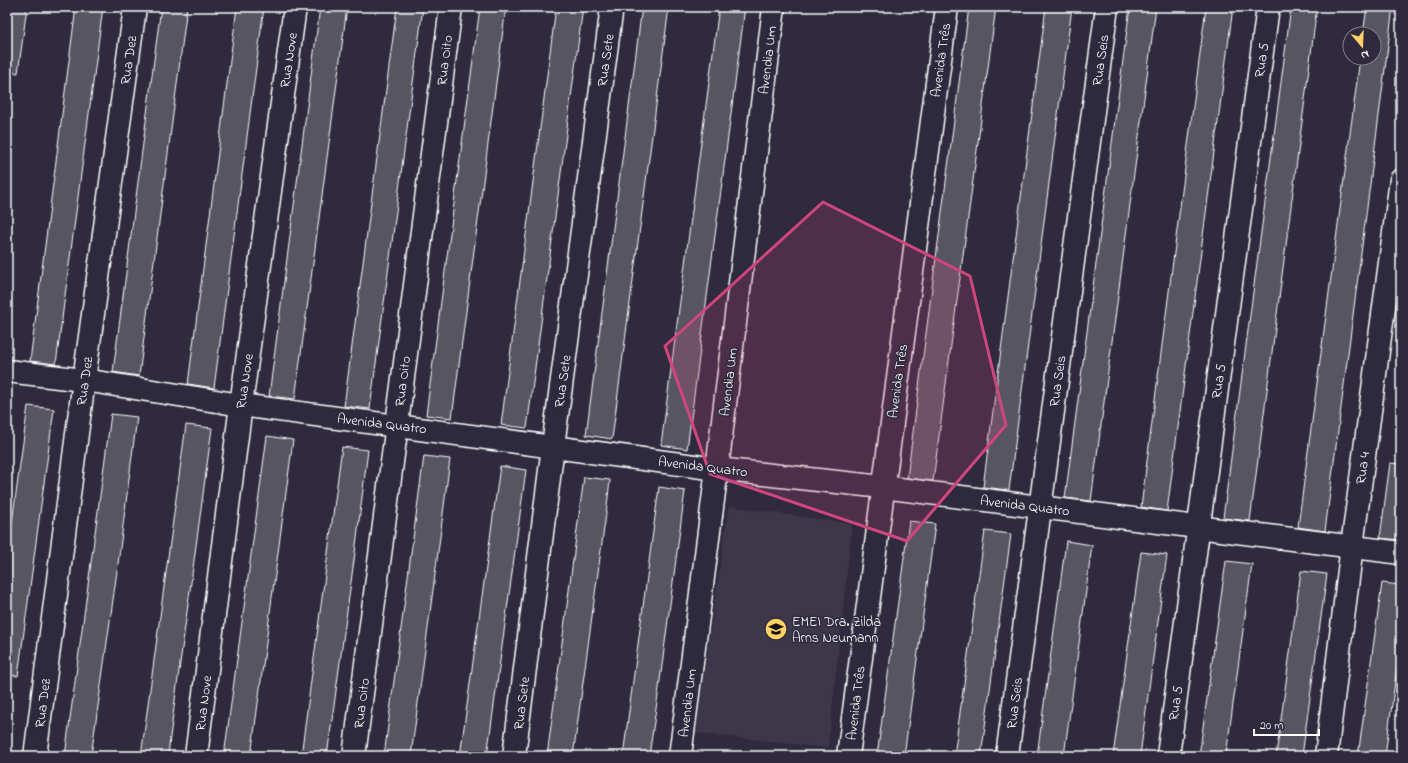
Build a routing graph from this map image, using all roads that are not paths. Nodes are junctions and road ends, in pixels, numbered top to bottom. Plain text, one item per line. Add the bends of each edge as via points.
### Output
1 (135, 7) edge
2 (295, 7) edge
3 (451, 7) edge
4 (612, 7) edge
5 (774, 7) edge
6 (947, 7) edge
7 (1107, 7) edge
8 (1268, 7) edge
9 (1401, 180) edge
10 (7, 371) edge
11 (84, 380) junction
12 (241, 405) junction
13 (397, 425) junction
14 (553, 446) junction
15 (717, 469) junction
16 (883, 487) junction
17 (1040, 507) junction
18 (1198, 527) junction
19 (1352, 546) junction
20 (1401, 552) edge
21 (35, 756) edge
22 (196, 756) edge
23 (354, 756) edge
24 (514, 756) edge
25 (680, 756) edge
26 (848, 756) edge
27 (1007, 756) edge
28 (1168, 756) edge
29 (1326, 756) edge

1 - 11 street, Rua Dez
2 - 12 street, Rua Nove
3 - 13 street, Rua Oito
4 - 14 street, Rua Sete
5 - 15 street, Avendia Um
6 - 16 street, Avenida Três
7 - 17 street, Rua Seis
8 - 18 street, Rua 5
9 - 19 street, Rua 4
10 - 11 street, Avenida Quatro
11 - 12 street, Avenida Quatro
11 - 21 street, Rua Dez
12 - 13 street, Avenida Quatro
12 - 22 street, Rua Nove
13 - 14 street, Avenida Quatro
13 - 23 street, Rua Oito
14 - 15 street, Avenida Quatro
14 - 24 street, Rua Sete
15 - 16 street, Avenida Quatro
15 - 25 street, Avendia Um
16 - 17 street, Avenida Quatro
16 - 26 street, Avenida Três
17 - 18 street, Avenida Quatro
17 - 27 street, Rua Seis
18 - 19 street, Avenida Quatro
18 - 28 street, Rua 5
19 - 20 street, Avenida Quatro
19 - 29 street, Rua 4

